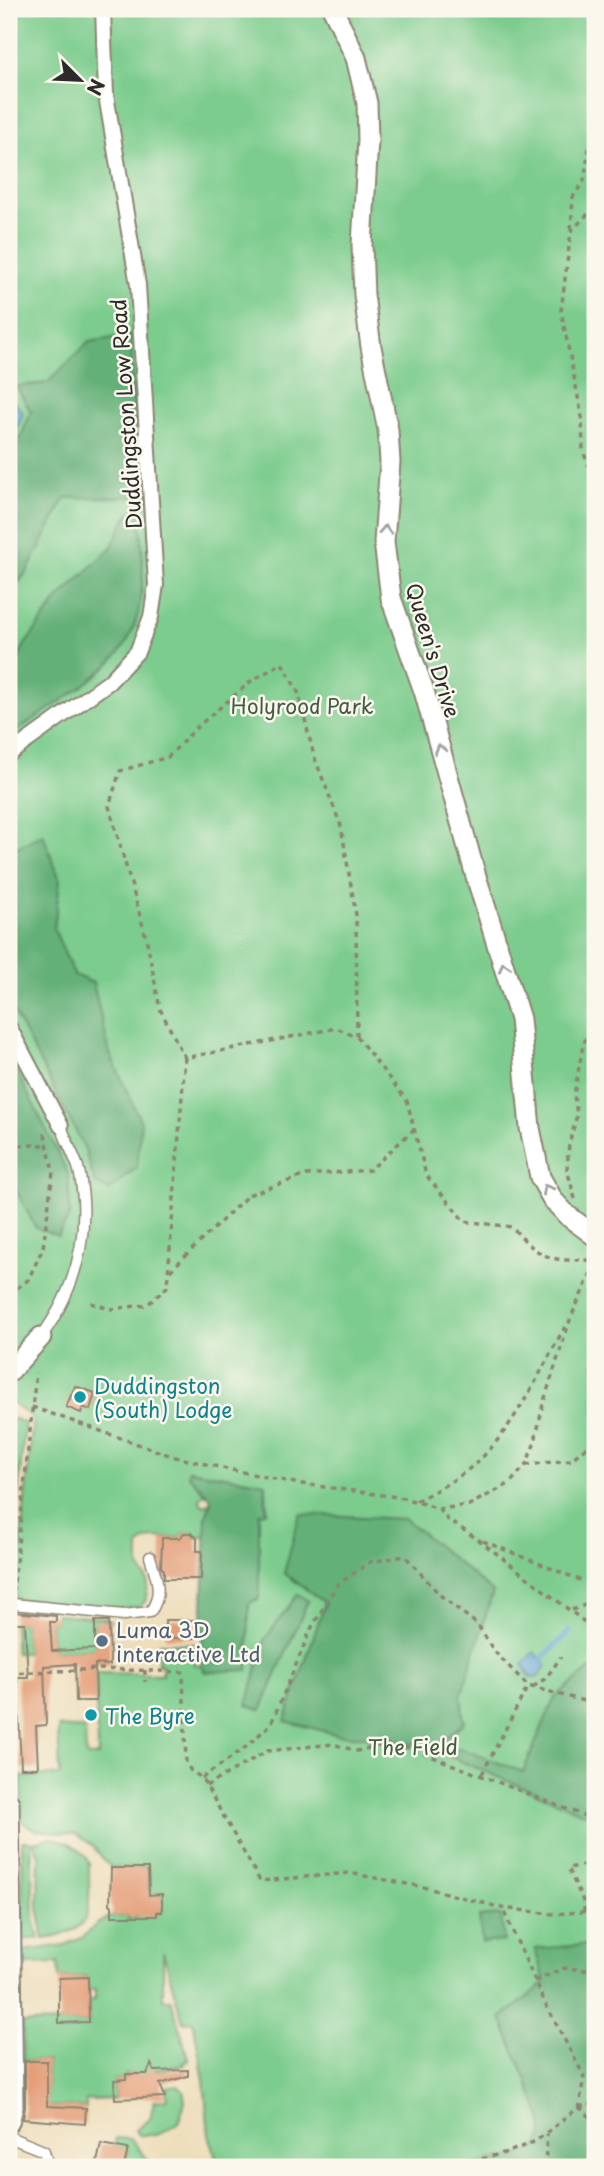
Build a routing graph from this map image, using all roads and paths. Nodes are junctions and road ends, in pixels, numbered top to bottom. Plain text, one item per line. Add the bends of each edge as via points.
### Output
1 (103, 9) edge
2 (333, 9) edge
3 (595, 135) edge
4 (595, 207) edge
5 (571, 231) junction
6 (595, 482) edge
7 (9, 754) edge
8 (595, 1018) edge
9 (9, 1027) edge
10 (357, 1037) junction
11 (185, 1058) junction
12 (61, 1126) junction
13 (414, 1129) junction
14 (47, 1145) junction
15 (9, 1146) edge
16 (568, 1216) junction
17 (595, 1236) edge
18 (595, 1263) edge
19 (168, 1273) junction
20 (9, 1294) edge
21 (91, 1303) dead end
22 (571, 1317) junction
23 (41, 1336) joint
24 (9, 1372) edge
25 (36, 1373) dead end
26 (32, 1407) junction
27 (595, 1439) edge
28 (526, 1465) junction
29 (415, 1502) junction
30 (439, 1508) junction
31 (479, 1540) junction
32 (150, 1557) dead end
33 (595, 1586) edge
34 (9, 1596) edge
35 (595, 1601) edge
36 (9, 1606) edge
37 (572, 1609) junction
38 (595, 1630) edge
39 (561, 1657) dead end
40 (145, 1670) junction
41 (9, 1673) edge
42 (145, 1682) dead end
43 (531, 1687) junction
44 (595, 1704) edge
45 (482, 1774) junction
46 (202, 1778) junction
47 (206, 1786) junction
48 (9, 1803) edge
49 (595, 1820) edge
50 (595, 1856) edge
51 (502, 1908) junction
52 (595, 1911) edge
53 (584, 1912) junction
54 (595, 1971) edge
55 (535, 1981) junction
56 (595, 2103) edge
57 (579, 2108) junction
58 (595, 2121) edge
59 (9, 2122) edge
60 (547, 2133) junction
61 (9, 2137) edge
62 (48, 2167) edge
63 (453, 2167) edge
64 (545, 2167) edge

1 - 7 street, Duddingston Low Road via 106,95 138,285 156,585 152,617 137,652 109,682
16 -> 2 street, Queen's Drive via 540,1177 530,1128 520,1019 424,691 391,598 384,542 388,430 364,295 367,103 356,58
3 - 5 path via 584,181 573,197
4 - 5 path
5 - 6 path via 561,311 582,417 583,451
8 - 16 path via 583,1045 574,1095 577,1115 567,1168 575,1199
9 - 12 street
10 - 11 path via 336,1028
10 - 11 path via 356,915 341,826 314,756 298,692 282,663 250,682 169,757 120,771 109,806 146,937 160,1009
10 - 13 path via 407,1101
11 - 19 path
12 - 14 path via 46,1134
12 - 23 lane via 79,1168 83,1231 73,1279
13 - 18 path via 426,1175 464,1221 512,1227 548,1258 582,1258
13 - 19 path via 370,1170 306,1175 248,1195
14 - 15 path
14 - 20 path via 53,1172 43,1248 28,1280
16 - 17 street, Queen's Drive
18 - 22 path
19 - 21 path via 167,1287 147,1306 110,1309
22 - 28 path
22 - 29 path via 491,1449 463,1474
23 - 24 street
25 - 26 path
26 - 29 path via 174,1457
26 - 34 path
27 - 28 path via 571,1460
28 - 30 path via 509,1483 469,1505
29 - 30 path
30 - 31 path via 448,1520
31 - 33 path
31 - 37 path
32 - 36 lane via 159,1586 149,1612 124,1615
35 - 37 path
37 - 38 path
39 - 43 path via 546,1678
40 - 41 path
40 - 42 path
40 - 46 path via 184,1672 186,1763
43 - 44 path
43 - 45 path
43 - 46 path via 494,1651 478,1625 440,1595 405,1556 370,1562 337,1585 311,1629 271,1724
45 - 47 path via 410,1748 386,1744 357,1751 333,1744 267,1751
45 - 49 path
46 - 47 path
47 - 51 path via 260,1881 349,1873
48 - 59 street via 13,2107
50 - 53 path via 585,1865 568,1868
51 - 53 path via 553,1914
51 - 55 path
52 - 53 path
54 - 55 path via 564,1968
55 - 57 path via 584,2076
56 - 57 path
57 - 58 path
57 - 60 path
60 - 63 path via 511,2151
60 - 64 path
61 - 62 lane via 44,2151

